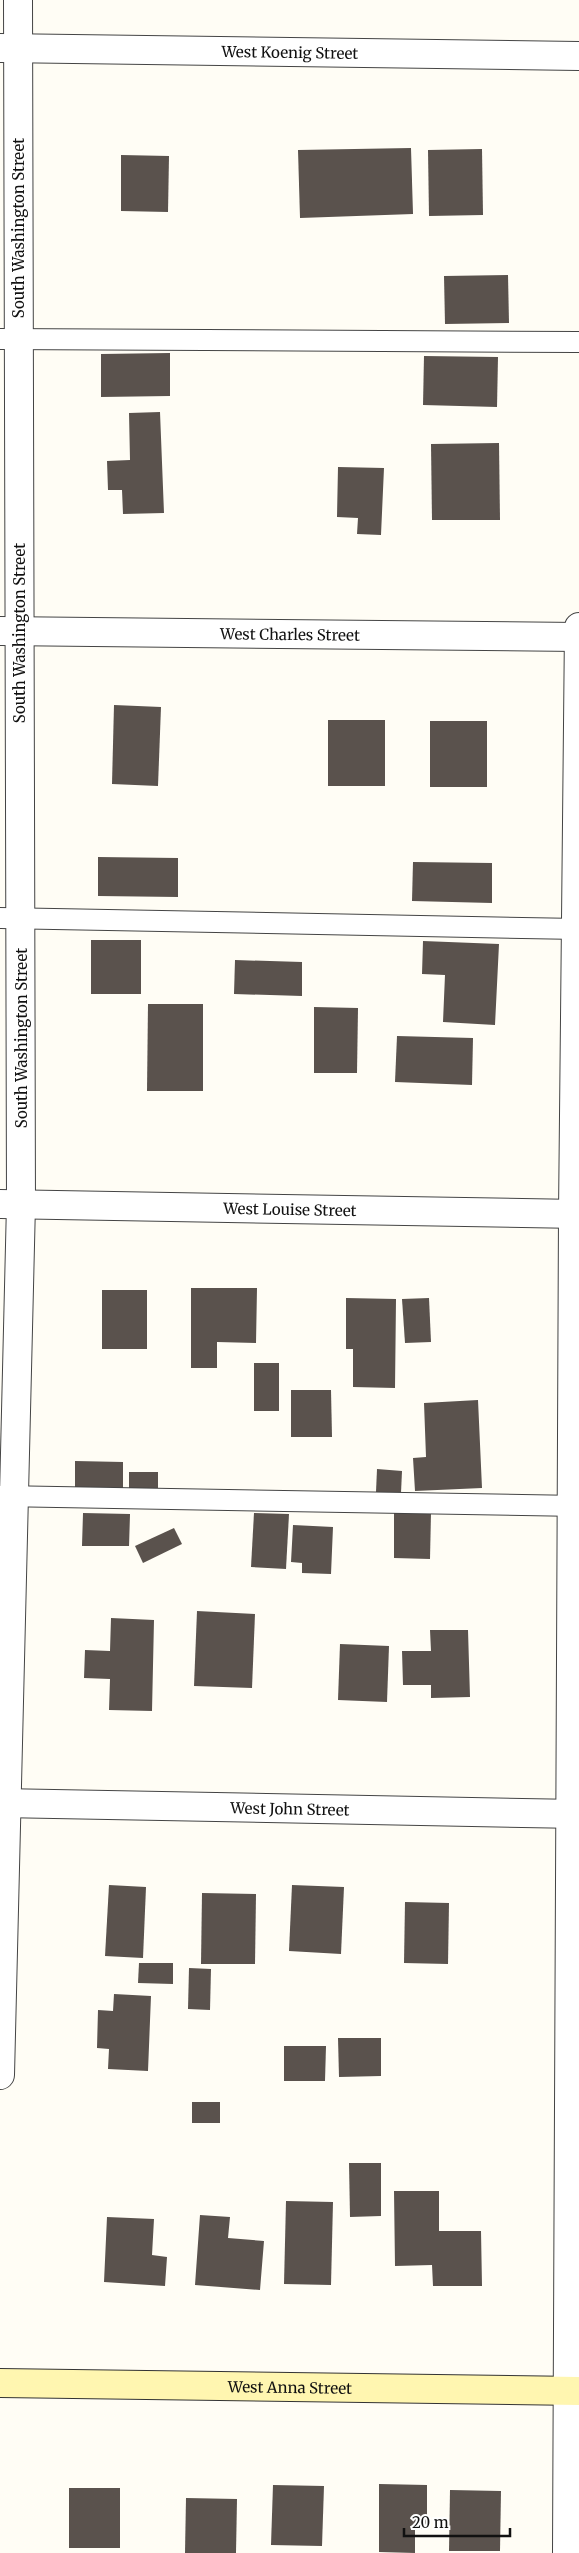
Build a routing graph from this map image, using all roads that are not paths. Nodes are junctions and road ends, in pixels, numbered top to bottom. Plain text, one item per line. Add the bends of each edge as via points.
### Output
1 (18, 0) edge
2 (9, 48) edge
3 (579, 56) edge
4 (9, 339) edge
5 (579, 342) edge
6 (579, 627) edge
7 (10, 631) edge
8 (579, 637) edge
9 (10, 918) edge
10 (578, 929) edge
11 (11, 1204) edge
12 (576, 1214) edge
13 (7, 1496) edge
14 (575, 1506) edge
15 (3, 1803) edge
16 (575, 1814) edge
17 (0, 2075) edge
18 (575, 2098) edge
19 (0, 2383) edge
20 (574, 2391) edge
21 (567, 2553) edge

1 - 2 street, South Washington Street
2 - 3 street, West Koenig Street
2 - 4 street, South Washington Street
4 - 5 lane
4 - 7 street, South Washington Street
6 - 8 street
7 - 8 street, West Charles Street
7 - 9 street, South Washington Street
8 - 10 street
9 - 10 lane
9 - 11 street, South Washington Street
10 - 12 street
11 - 12 street, West Louise Street
11 - 13 street, South Washington Street
12 - 14 street
13 - 14 lane
13 - 15 street, South Washington Street
14 - 16 street
15 - 16 street, West John Street
15 - 17 street, South Washington Street
16 - 18 street
18 - 20 street
19 - 20 main road, West Anna Street
20 - 21 street

